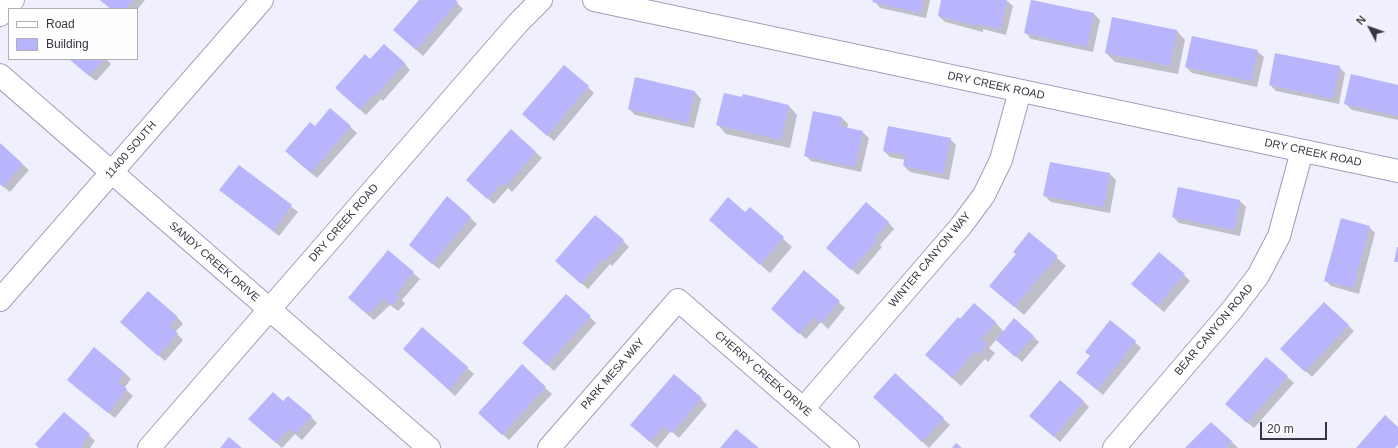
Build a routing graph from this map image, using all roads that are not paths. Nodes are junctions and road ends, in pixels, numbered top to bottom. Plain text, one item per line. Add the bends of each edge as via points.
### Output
1 (13, 0) edge
2 (262, 0) edge
3 (541, 0) edge
4 (594, 0) edge
5 (0, 15) edge
6 (0, 75) edge
7 (1020, 91) junction
8 (1302, 151) junction
9 (1398, 171) edge
10 (111, 172) junction
11 (0, 300) edge
12 (678, 300) joint
13 (270, 310) junction
14 (803, 409) junction
15 (149, 448) edge
16 (429, 448) edge
17 (549, 448) edge
18 (848, 448) edge
19 (1114, 448) edge

1 - 5 street
2 - 10 street, 11400 SOUTH
3 - 13 street, DRY CREEK ROAD via 518,23
4 - 7 street, DRY CREEK ROAD
6 - 10 street, SANDY CREEK DRIVE
7 - 8 street, DRY CREEK ROAD
7 - 14 street, WINTER CANYON WAY via 1001,160 984,195 961,226
8 - 9 street, DRY CREEK ROAD
8 - 19 street, BEAR CANYON ROAD via 1280,236 1258,276
10 - 11 street, 11400 SOUTH
10 - 13 street, SANDY CREEK DRIVE
12 - 14 street, CHERRY CREEK DRIVE
12 - 17 street, PARK MESA WAY
13 - 15 street, DRY CREEK ROAD
13 - 16 street, SANDY CREEK DRIVE
14 - 18 street, CHERRY CREEK DRIVE

